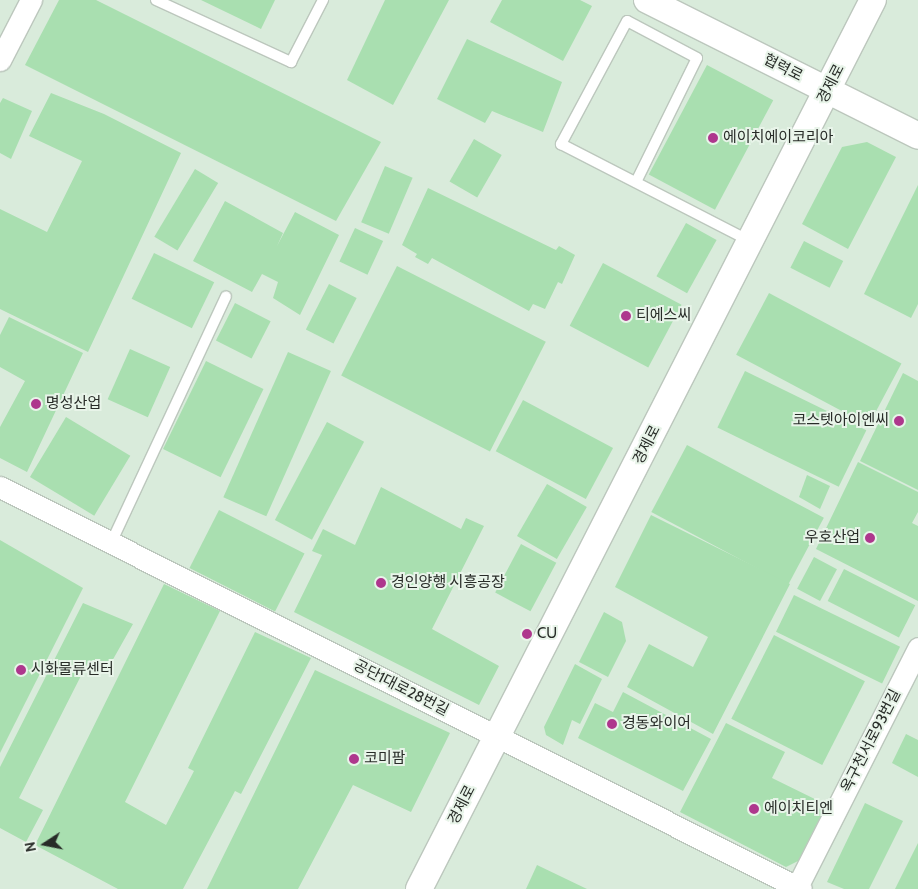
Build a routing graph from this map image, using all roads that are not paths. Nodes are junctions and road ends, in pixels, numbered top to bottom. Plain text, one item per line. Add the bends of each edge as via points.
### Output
1 (31, 0) edge
2 (156, 0) edge
3 (323, 0) edge
4 (647, 0) edge
5 (873, 0) edge
6 (0, 60) edge
7 (828, 91) junction
8 (918, 136) edge
9 (636, 182) junction
10 (750, 242) junction
11 (226, 296) dead end
12 (0, 487) edge
13 (111, 543) junction
14 (918, 648) edge
15 (498, 736) junction
16 (799, 888) edge
17 (419, 889) edge

1 - 6 street
2 - 3 lane via 291,62
4 - 7 street, 협력로
5 - 7 street, 경제로
7 - 8 street, 협력로
7 - 10 street, 경제로
9 - 9 lane via 561,144 627,21 697,58
9 - 10 lane
10 - 15 street, 경제로
11 - 13 lane
12 - 13 street, 공단1대로28번길
13 - 15 street, 공단1대로28번길
14 - 16 street, 옥구천서로93번길
15 - 16 street, 공단1대로28번길
15 - 17 street, 경제로

